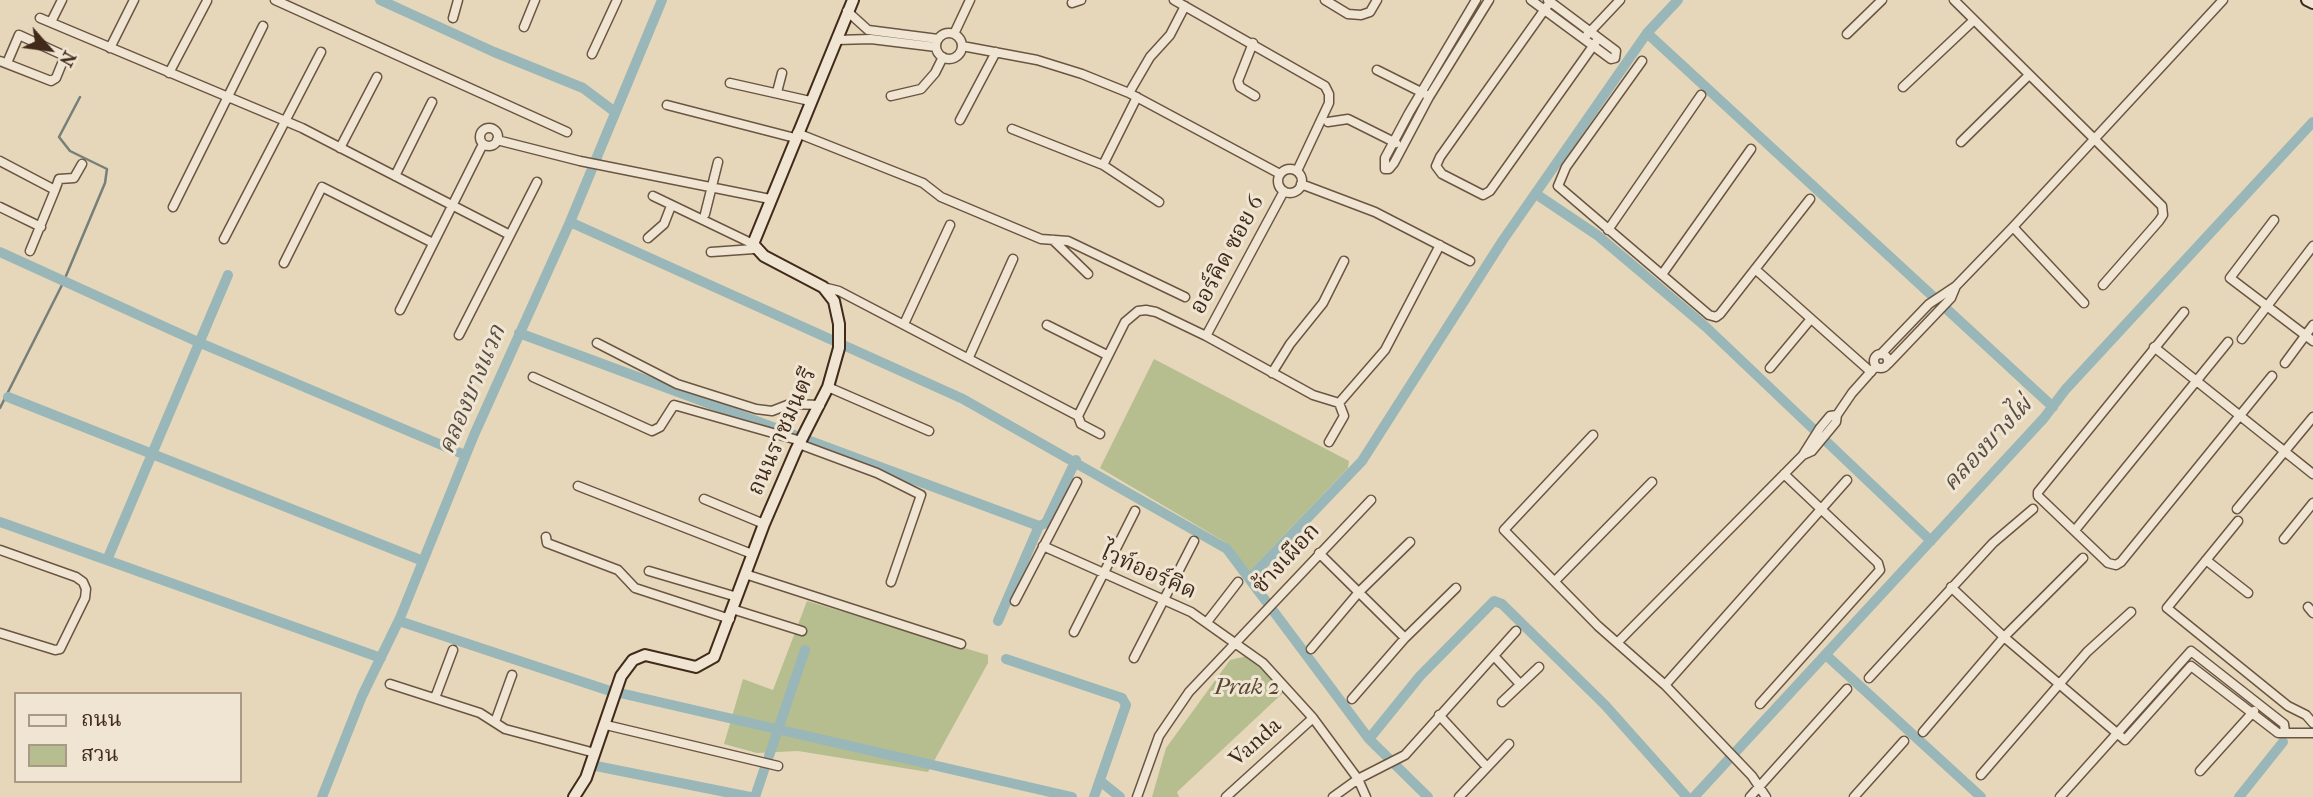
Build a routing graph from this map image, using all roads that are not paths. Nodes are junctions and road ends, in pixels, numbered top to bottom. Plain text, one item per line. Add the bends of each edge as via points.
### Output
1 (62, 0) edge
2 (134, 0) edge
3 (275, 0) edge
4 (458, 0) edge
5 (535, 0) edge
6 (617, 0) edge
7 (853, 0) edge
8 (970, 0) edge
9 (1174, 0) edge
10 (1325, 0) edge
11 (1377, 0) edge
12 (1476, 0) edge
13 (1489, 0) edge
14 (1531, 0) edge
15 (1620, 0) edge
16 (1882, 0) edge
17 (1954, 0) edge
18 (2223, 0) edge
19 (2307, 0) edge
20 (207, 1) edge
21 (1549, 1) edge
22 (290, 3) edge
23 (2313, 3) edge
24 (1185, 6) junction
25 (1544, 10) junction
26 (847, 11) junction
27 (40, 18) dead end
28 (453, 18) dead end
29 (1975, 20) junction
30 (51, 22) junction
31 (263, 26) dead end
32 (524, 27) dead end
33 (864, 28) junction
34 (954, 34) junction
35 (1847, 34) dead end
36 (1586, 36) junction
37 (859, 38) junction
38 (836, 40) junction
39 (937, 43) junction
40 (1253, 43) junction
41 (961, 46) junction
42 (110, 48) junction
43 (321, 52) dead end
44 (996, 52) junction
45 (592, 54) dead end
46 (943, 57) junction
47 (1642, 61) dead end
48 (3, 62) edge
49 (1377, 70) dead end
50 (169, 73) junction
51 (782, 73) dead end
52 (2029, 75) junction
53 (377, 77) dead end
54 (730, 83) dead end
55 (1903, 88) dead end
56 (777, 92) junction
57 (1425, 94) junction
58 (1133, 95) junction
59 (1702, 95) dead end
60 (891, 96) dead end
61 (1255, 96) dead end
62 (228, 98) junction
63 (810, 101) junction
64 (432, 102) dead end
65 (667, 105) dead end
66 (960, 120) dead end
67 (283, 121) junction
68 (1328, 122) dead end
69 (1012, 129) dead end
70 (567, 132) dead end
71 (796, 135) junction
72 (2093, 138) junction
73 (497, 140) junction
74 (1961, 142) dead end
75 (483, 144) junction
76 (340, 148) junction
77 (1751, 149) dead end
78 (0, 162) edge
79 (718, 162) dead end
80 (82, 164) dead end
81 (1103, 165) junction
82 (1297, 171) junction
83 (1280, 174) junction
84 (395, 176) junction
85 (537, 183) dead end
86 (1301, 184) junction
87 (712, 188) junction
88 (55, 190) junction
89 (1284, 191) junction
90 (653, 196) dead end
91 (770, 199) junction
92 (1810, 199) dead end
93 (1159, 202) dead end
94 (452, 205) junction
95 (671, 206) junction
96 (0, 207) edge
97 (173, 207) dead end
98 (705, 214) dead end
99 (2274, 220) dead end
100 (950, 225) dead end
101 (41, 227) junction
102 (2013, 227) junction
103 (1608, 230) junction
104 (510, 235) junction
105 (648, 238) dead end
106 (224, 239) dead end
107 (1053, 240) junction
108 (433, 243) junction
109 (1440, 245) junction
110 (754, 246) junction
111 (2313, 246) edge
112 (30, 251) dead end
113 (711, 251) dead end
114 (1013, 259) dead end
115 (1344, 261) dead end
116 (1469, 261) dead end
117 (284, 263) dead end
118 (1755, 269) junction
119 (1663, 273) junction
120 (1088, 274) dead end
121 (2103, 285) dead end
122 (823, 287) junction
123 (1947, 295) junction
124 (1185, 297) dead end
125 (2084, 303) dead end
126 (2266, 305) junction
127 (400, 310) dead end
128 (2184, 312) dead end
129 (1914, 319) junction
130 (1810, 320) junction
131 (904, 324) junction
132 (1047, 325) dead end
133 (2313, 325) edge
134 (1922, 327) junction
135 (459, 335) dead end
136 (1206, 336) junction
137 (2309, 338) edge
138 (2242, 339) dead end
139 (2228, 342) dead end
140 (597, 344) dead end
141 (2154, 347) junction
142 (1881, 354) junction
143 (1107, 355) junction
144 (969, 357) junction
145 (2285, 363) dead end
146 (1888, 364) junction
147 (1770, 368) dead end
148 (1873, 369) junction
149 (1272, 373) junction
150 (2272, 376) dead end
151 (533, 377) dead end
152 (2198, 380) junction
153 (828, 387) junction
154 (1339, 403) junction
155 (820, 405) junction
156 (1078, 415) junction
157 (2240, 415) junction
158 (2313, 416) edge
159 (929, 430) dead end
160 (1100, 435) dead end
161 (1593, 435) dead end
162 (1329, 442) dead end
163 (800, 443) junction
164 (2284, 452) junction
165 (1784, 474) junction
166 (2313, 474) edge
167 (1847, 480) dead end
168 (1652, 481) dead end
169 (1077, 482) dead end
170 (578, 486) dead end
171 (704, 499) dead end
172 (1371, 500) dead end
173 (2313, 503) edge
174 (2033, 509) dead end
175 (2237, 509) dead end
176 (1821, 510) junction
177 (1135, 511) dead end
178 (2238, 521) dead end
179 (764, 524) junction
180 (2076, 529) junction
181 (546, 537) dead end
182 (2284, 539) dead end
183 (1194, 541) dead end
184 (1410, 542) dead end
185 (1043, 546) junction
186 (0, 550) edge
187 (1319, 553) junction
188 (752, 554) junction
189 (2083, 558) dead end
190 (2206, 561) junction
191 (649, 571) dead end
192 (1102, 573) junction
193 (746, 574) junction
194 (1555, 581) junction
195 (891, 582) dead end
196 (1238, 582) dead end
197 (1951, 587) junction
198 (1456, 588) dead end
199 (1359, 592) junction
200 (2248, 593) dead end
201 (737, 597) junction
202 (1164, 600) junction
203 (1015, 601) dead end
204 (2131, 611) dead end
205 (731, 614) junction
206 (1207, 622) junction
207 (802, 631) dead end
208 (1517, 631) dead end
209 (1073, 632) dead end
210 (0, 633) edge
211 (2004, 637) junction
212 (1405, 638) junction
213 (1618, 642) junction
214 (961, 644) dead end
215 (1232, 644) junction
216 (1311, 649) dead end
217 (453, 650) dead end
218 (1494, 656) junction
219 (1134, 658) dead end
220 (1539, 667) dead end
221 (512, 675) dead end
222 (1869, 678) dead end
223 (390, 684) dead end
224 (1520, 684) junction
225 (1665, 685) junction
226 (2060, 685) junction
227 (1847, 689) dead end
228 (2151, 695) junction
229 (435, 698) junction
230 (1352, 699) dead end
231 (1502, 702) dead end
232 (2159, 702) junction
233 (1760, 704) dead end
234 (2260, 705) junction
235 (2252, 713) junction
236 (1438, 715) junction
237 (1313, 718) junction
238 (495, 722) junction
239 (2313, 723) edge
240 (606, 725) junction
241 (1923, 732) dead end
242 (2285, 732) junction
243 (2117, 733) junction
244 (2313, 733) edge
245 (1904, 741) dead end
246 (1509, 744) dead end
247 (595, 754) junction
248 (778, 766) dead end
249 (1487, 767) junction
250 (2200, 771) dead end
251 (1981, 775) dead end
252 (1358, 779) junction
253 (1759, 786) junction
254 (574, 797) edge
255 (1137, 797) edge
256 (1226, 797) edge
257 (1333, 797) edge
258 (1367, 797) edge
259 (1458, 797) edge
260 (1750, 797) edge
261 (1766, 797) edge
262 (1854, 797) edge
263 (2060, 797) edge

1 - 30 street
2 - 42 street
3 - 22 street
4 - 28 street
5 - 32 street
6 - 45 street
7 - 26 street
8 - 34 street
9 - 24 street
10 - 11 street via 1361,15 1370,12
12 - 57 street
13 - 57 street
14 - 25 street
15 - 36 street
16 - 35 street
17 - 29 street
18 - 72 street
19 - 23 street
20 - 50 street
21 - 25 street
21 - 36 street
22 - 70 street
24 - 40 street
24 - 58 street via 1170,35 1150,57
25 - 36 street
25 - 36 street via 1440,157 1436,166 1442,174 1483,195 1490,191 1595,43
26 - 33 street
26 - 38 street
27 - 30 street
29 - 52 street
29 - 55 street
30 - 42 street
31 - 62 street
33 - 37 street
33 - 39 street
34 - 39 street via 944,34
34 - 41 street
37 - 38 street
37 - 39 street
38 - 63 street
39 - 46 street
40 - 61 street via 1238,81
40 - 82 street via 1320,81 1329,94
41 - 44 street
41 - 46 street via 958,55
42 - 50 street
43 - 67 street
44 - 58 street via 1061,66
44 - 66 street
46 - 60 street via 921,89
47 - 103 street via 1558,182
48 - 48 street via 19,35 65,57 51,81
49 - 57 street
50 - 62 street
51 - 56 street
52 - 72 street
52 - 74 street
53 - 76 street
54 - 56 street
56 - 63 street
57 - 68 street via 1398,144 1348,119
58 - 81 street
58 - 83 street
59 - 103 street
62 - 67 street
62 - 97 street
63 - 71 street
64 - 84 street
65 - 71 street
67 - 76 street
67 - 106 street
69 - 81 street
71 - 91 street
71 - 107 street via 923,183 941,197 1005,225
72 - 102 street
72 - 121 street via 2164,209 2159,221
73 - 75 street via 491,146
73 - 75 street via 496,132 485,129 480,136
73 - 87 street
75 - 94 street
76 - 84 street
77 - 119 street
78 - 88 street
79 - 87 street
80 - 88 street via 74,178 60,178
81 - 93 street
82 - 83 street via 1286,169
82 - 86 street
83 - 89 street via 1278,181
84 - 94 street
85 - 104 street
86 - 89 street via 1296,191
86 - 109 street via 1375,212
87 - 91 street
87 - 98 street
88 - 101 street
89 - 136 street, ออร์คิด ซอย 6
90 - 95 street
91 - 110 street
92 - 118 street
94 - 104 street
94 - 108 street
95 - 105 street via 664,224
95 - 110 street
96 - 101 street
99 - 126 street via 2230,278
100 - 131 street
101 - 112 street
102 - 123 street
102 - 125 street
103 - 119 street
104 - 135 street
107 - 120 street
107 - 124 street via 1068,241
108 - 117 street via 322,187
108 - 127 street
109 - 116 street
109 - 154 street via 1385,350
110 - 113 street
110 - 122 street
111 - 126 street
114 - 144 street
115 - 149 street via 1324,303
118 - 119 street via 1713,317
118 - 130 street
122 - 131 street
122 - 153 street, ถนนราชมนตรี via 834,301 839,332
123 - 129 street
123 - 134 street
126 - 137 street
126 - 138 street
128 - 141 street
129 - 134 street
129 - 142 street
130 - 147 street
130 - 148 street
131 - 144 street
132 - 143 street
133 - 137 street
134 - 146 street
136 - 143 street via 1156,312 1138,311 1125,322
136 - 149 street
137 - 145 street
139 - 152 street
140 - 155 street via 677,384 756,409
141 - 152 street
141 - 180 street via 2039,489 2038,496
142 - 146 street
142 - 148 street via 1875,357
143 - 156 street
144 - 156 street
146 - 148 street
148 - 165 street
149 - 154 street via 1312,396
150 - 157 street
151 - 163 street via 649,430 660,427 674,405
152 - 157 street
152 - 180 street
153 - 155 street, ถนนราชมนตรี
153 - 159 street
154 - 162 street via 1344,416
155 - 163 street, ถนนราชมนตรี
156 - 160 street via 1081,424
157 - 164 street
157 - 180 street via 2121,562 2108,563
158 - 164 street
161 - 194 street via 1504,527
163 - 179 street, ถนนราชมนตรี
163 - 195 street via 921,495
164 - 166 street
164 - 175 street
165 - 176 street
165 - 213 street
167 - 176 street
168 - 194 street
169 - 185 street
170 - 188 street
171 - 179 street
172 - 187 street, ช้างเผือก
173 - 182 street
174 - 197 street
176 - 225 street
176 - 233 street via 1880,570
177 - 192 street
178 - 190 street
179 - 188 street, ถนนราชมนตรี
181 - 205 street via 547,543 618,570 635,588
183 - 202 street
184 - 199 street
185 - 192 street, ไวท์ออร์คิด
185 - 203 street
186 - 210 street via 76,577 86,589 60,649
187 - 199 street
187 - 215 street, ช้างเผือก
188 - 193 street, ถนนราชมนตรี
189 - 211 street
190 - 200 street
190 - 239 street via 2167,608
191 - 201 street
192 - 202 street, ไวท์ออร์คิด
192 - 209 street
193 - 201 street, ถนนราชมนตรี
193 - 214 street
194 - 213 street
196 - 206 street
197 - 211 street
197 - 222 street
198 - 212 street
199 - 212 street
199 - 216 street
201 - 205 street, ถนนราชมนตรี
202 - 206 street, ไวท์ออร์คิด
202 - 219 street
204 - 226 street
205 - 207 street
205 - 240 street, ถนนราชมนตรี via 714,657 707,663 696,667 645,655 633,660 621,676
206 - 215 street, ไวท์ออร์คิด
208 - 218 street
211 - 226 street
211 - 241 street
212 - 230 street
213 - 225 street
215 - 237 street, Vanda via 1263,663
215 - 255 street, ช้างเผือก via 1189,692 1159,736
217 - 229 street
218 - 224 street
218 - 236 street
220 - 224 street
221 - 238 street
223 - 229 street
224 - 231 street
225 - 253 street
226 - 243 street
226 - 251 street
227 - 253 street
228 - 232 street
228 - 234 street via 2191,651
228 - 243 street
229 - 238 street
232 - 235 street via 2191,666
232 - 243 street via 2125,740
234 - 235 street
234 - 242 street via 2284,724
235 - 242 street via 2278,733
235 - 250 street
236 - 249 street
236 - 252 street via 1401,759
237 - 252 street, Vanda
237 - 256 street, Vanda
238 - 247 street via 505,729
240 - 247 street, ถนนราชมนตรี
240 - 248 street
242 - 244 street
243 - 263 street
245 - 262 street
246 - 249 street
247 - 254 street, ถนนราชมนตรี
249 - 259 street
252 - 257 street
252 - 258 street, Vanda
253 - 260 street
253 - 261 street

